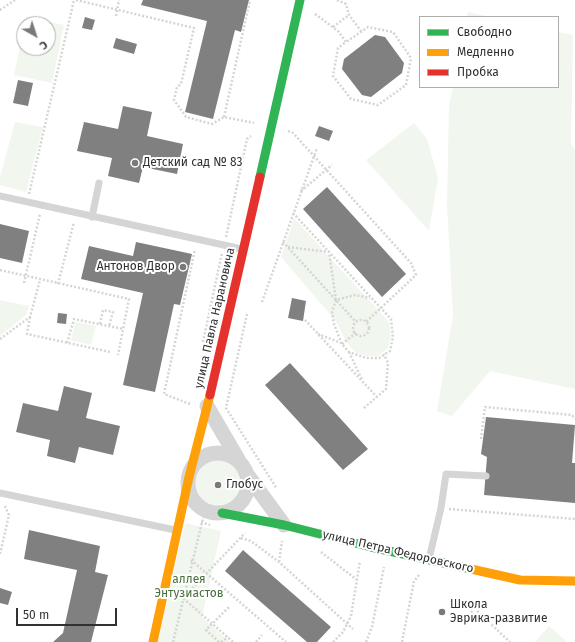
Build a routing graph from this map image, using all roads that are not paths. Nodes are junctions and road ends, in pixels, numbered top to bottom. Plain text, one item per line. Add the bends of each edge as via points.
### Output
1 (300, 0) edge
2 (99, 183) dead end
3 (0, 196) edge
4 (92, 217) junction
5 (243, 249) junction
6 (207, 406) junction
7 (244, 468) junction
8 (486, 476) dead end
9 (189, 477) junction
10 (0, 493) edge
11 (184, 502) junction
12 (203, 508) junction
13 (222, 513) junction
14 (284, 525) junction
15 (177, 531) junction
16 (429, 559) junction
17 (575, 581) edge
18 (153, 642) edge

1 - 5 street, улица Павла Нарановича
2 - 4 lane
3 - 4 lane
4 - 5 lane
5 - 6 street, улица Павла Нарановича
6 - 7 street
6 - 9 street, улица Павла Нарановича
7 - 9 street via 228,455 210,454 197,462
7 - 13 street via 248,486 243,499 234,508
7 - 14 street
8 - 16 lane via 446,474
9 - 11 street, улица Павла Нарановича
9 - 12 street via 192,498
10 - 15 lane
11 - 12 street
11 - 15 street, улица Павла Нарановича
12 - 13 street
13 - 14 street, улица Петра Федоровского
14 - 16 street, улица Петра Федоровского
15 - 18 street, улица Павла Нарановича
16 - 17 street, улица Петра Федоровского via 520,580

